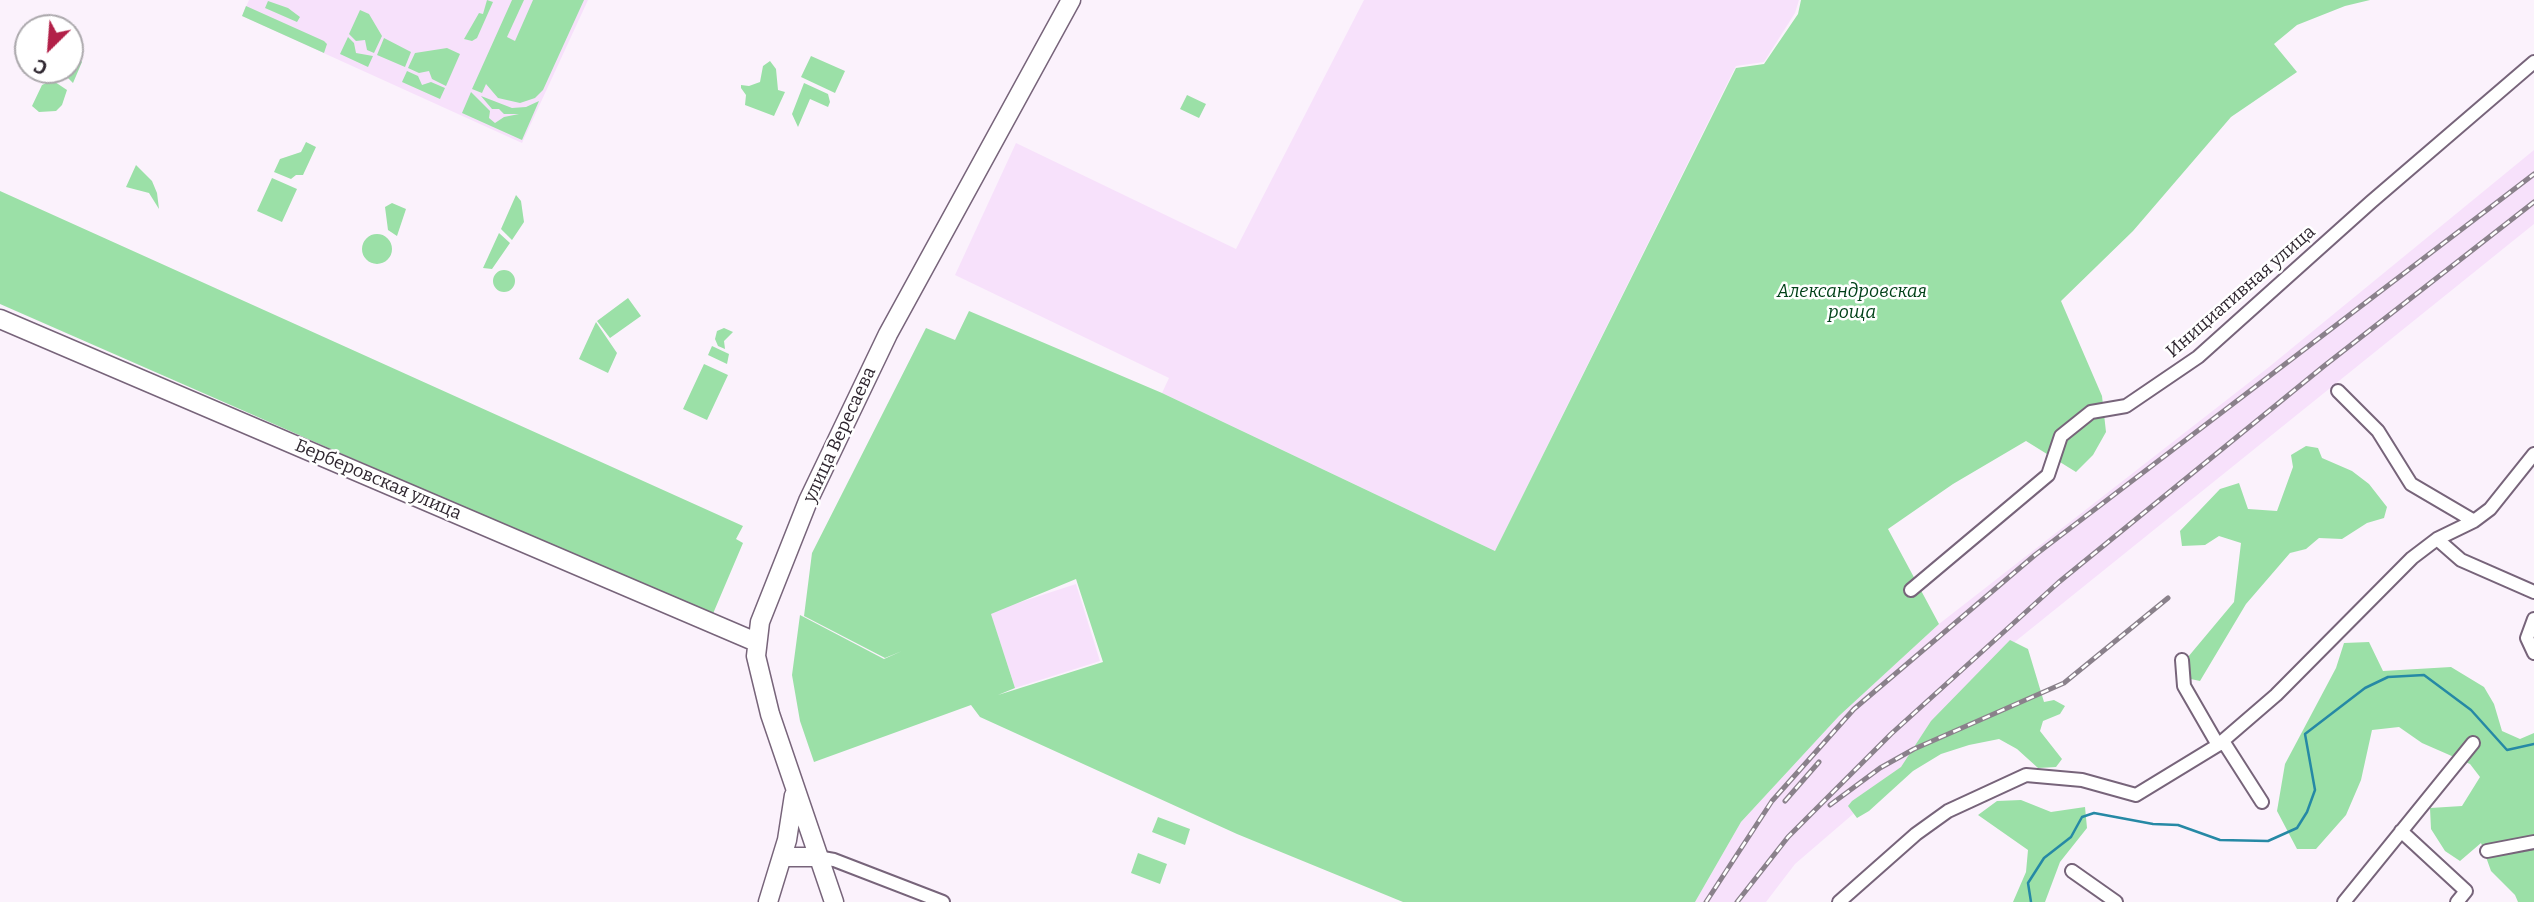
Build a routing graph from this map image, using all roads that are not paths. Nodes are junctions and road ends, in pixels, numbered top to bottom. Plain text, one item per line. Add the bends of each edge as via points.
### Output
1 (1071, 0) edge
2 (2534, 62) edge
3 (0, 319) edge
4 (2338, 391) dead end
5 (2534, 454) edge
6 (2474, 521) junction
7 (2437, 539) junction
8 (1910, 590) dead end
9 (2534, 592) edge
10 (2534, 620) edge
11 (756, 642) junction
12 (2534, 653) edge
13 (2182, 660) dead end
14 (2220, 743) junction
15 (2473, 743) dead end
16 (794, 788) junction
17 (2262, 802) dead end
18 (2401, 831) junction
19 (2534, 842) edge
20 (2487, 851) dead end
21 (782, 857) junction
22 (817, 857) junction
23 (2072, 871) dead end
24 (768, 902) edge
25 (834, 902) edge
26 (943, 902) edge
27 (1839, 902) edge
28 (2116, 902) edge
29 (2344, 902) edge
30 (2457, 902) edge

1 - 11 main road, улица Вересаева via 888,334 808,501 769,596
2 - 8 street, Инициативная улица via 2198,357 2126,406 2091,412 2061,436 2048,475
3 - 11 main road, Берберовская улица
4 - 6 street via 2378,431 2411,484
5 - 6 street via 2490,509
6 - 7 street
7 - 9 street via 2461,560
7 - 14 street via 2412,558 2267,704
10 - 12 street via 2527,638
11 - 16 main road, улица Вересаева via 770,715
13 - 14 street via 2184,686
14 - 17 street
14 - 27 street via 2136,795 2082,780 2026,775 1948,811
15 - 18 street
16 - 21 main road, улица Вересаева
16 - 22 main road
18 - 29 street
18 - 30 street via 2466,891
19 - 20 street
21 - 22 main road
21 - 24 main road, улица Вересаева
22 - 25 main road
22 - 26 street
23 - 28 street

